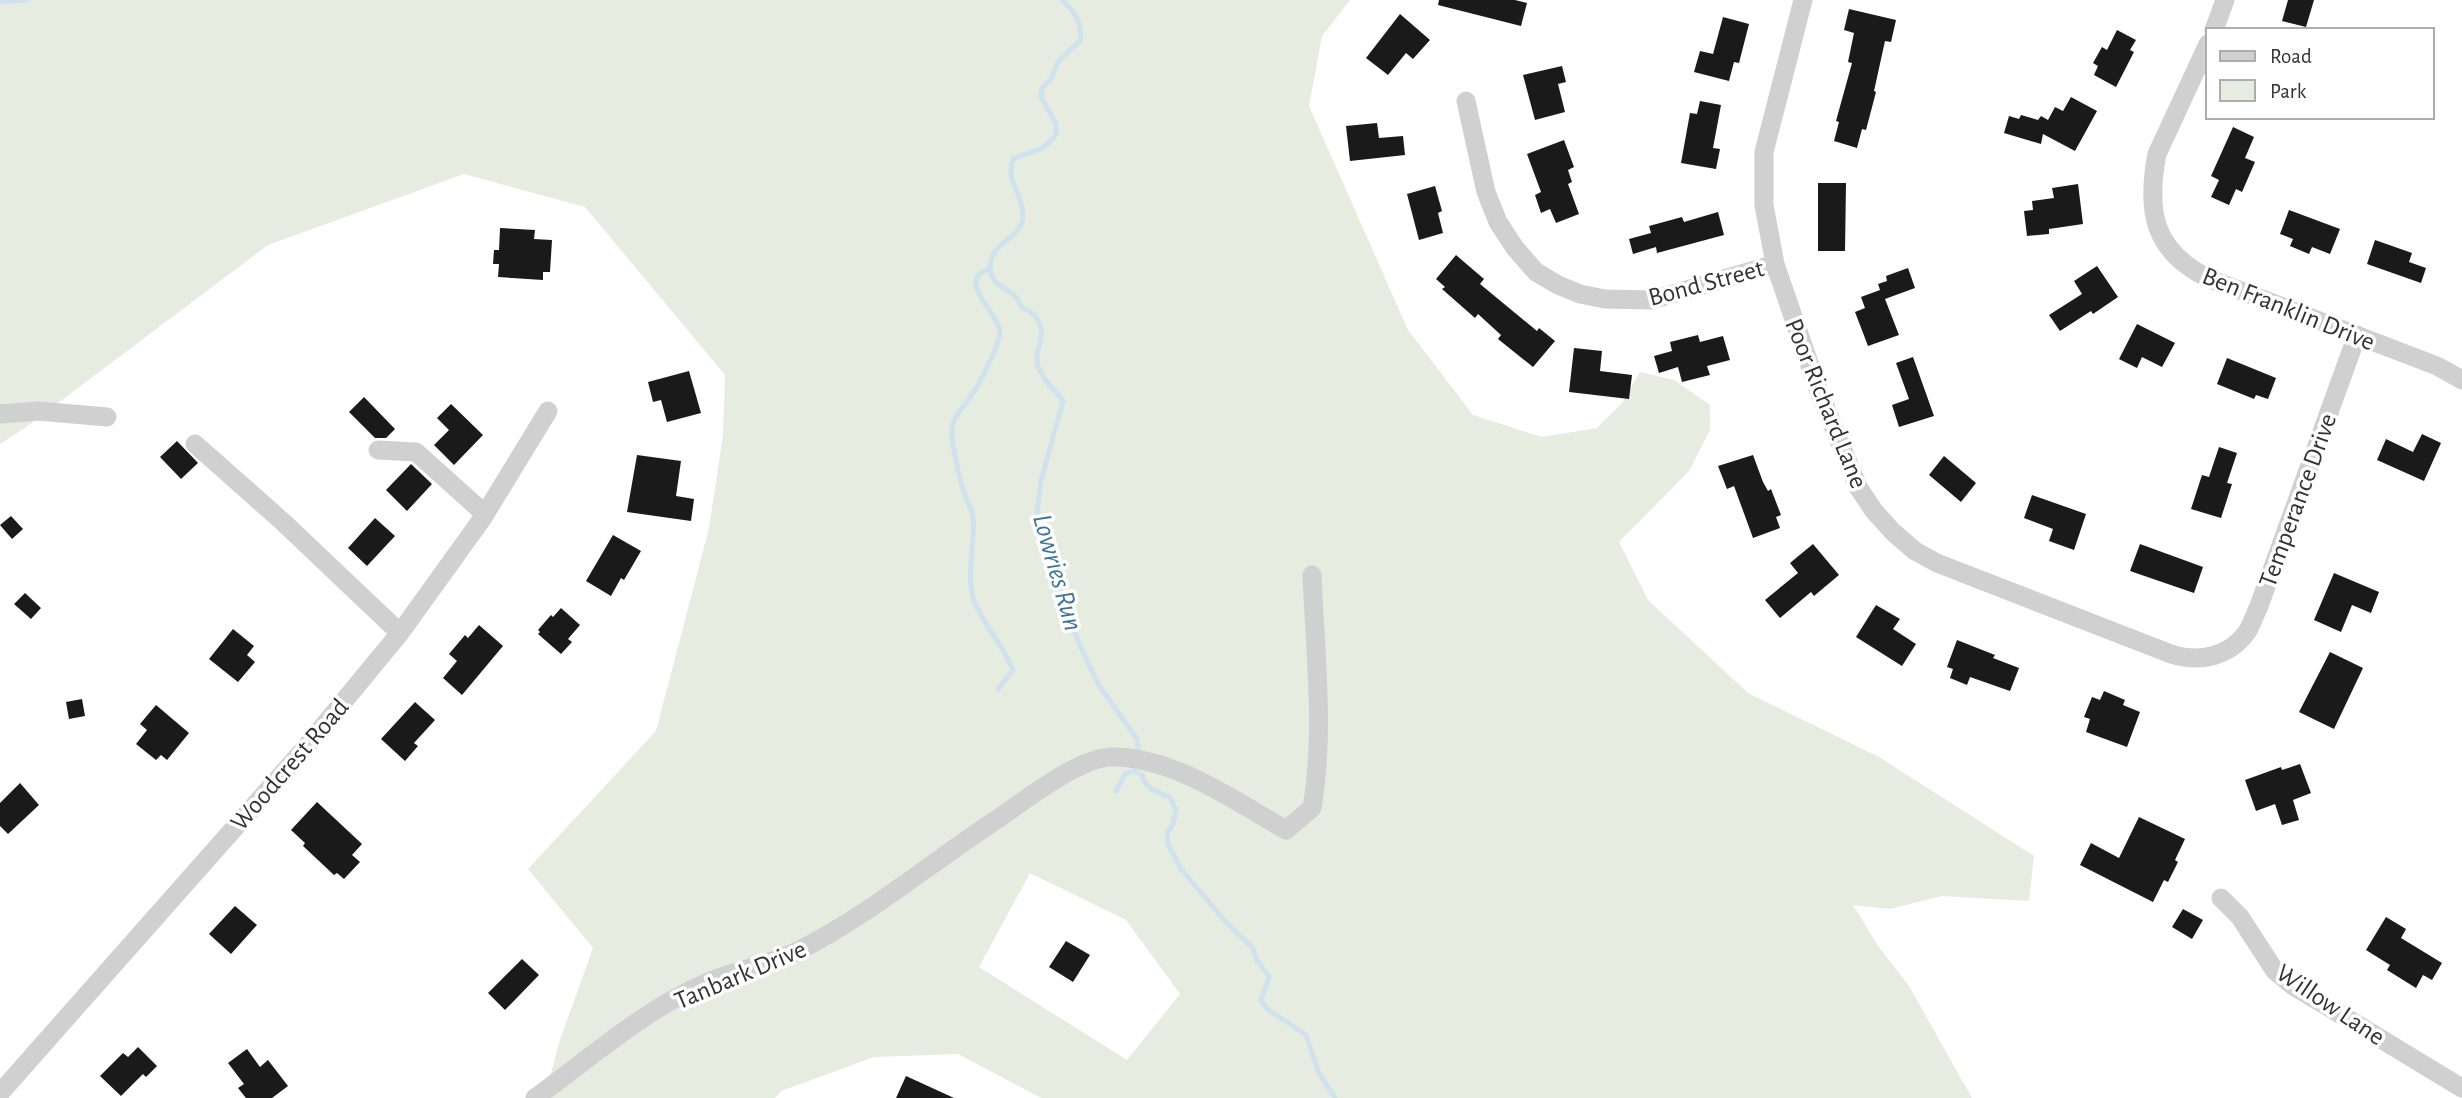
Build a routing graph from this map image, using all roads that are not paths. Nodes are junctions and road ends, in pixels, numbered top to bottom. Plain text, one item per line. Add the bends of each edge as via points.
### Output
1 (1803, 0) edge
2 (2225, 0) edge
3 (2215, 28) edge
4 (2206, 48) edge
5 (1466, 101) dead end
6 (1775, 264) junction
7 (2357, 335) junction
8 (2462, 380) edge
9 (548, 411) dead end
10 (0, 414) edge
11 (107, 417) dead end
12 (195, 444) dead end
13 (377, 450) dead end
14 (485, 514) junction
15 (1312, 575) dead end
16 (400, 633) junction
17 (2220, 654) joint
18 (2221, 898) dead end
19 (2462, 1088) edge
20 (0, 1093) edge
21 (535, 1098) edge

1 - 6 street, Poor Richard Lane via 1765,152 1764,205
2 - 3 street
4 - 7 street, Ben Franklin Drive via 2158,155 2151,206 2161,233 2179,260 2194,271
5 - 6 street, Bond Street via 1486,192 1498,222 1536,272 1558,285 1605,299 1652,300
6 - 17 street, Poor Richard Lane via 1858,487 1874,512 1900,538 1937,563 2171,654 2189,659
7 - 8 street, Ben Franklin Drive
7 - 17 street, Temperance Drive via 2259,606 2248,631
9 - 14 street, Woodcrest Road
10 - 11 street via 38,411
12 - 16 street
13 - 14 street via 416,452
14 - 16 street, Woodcrest Road
15 - 21 street, Tanbark Drive via 1320,740 1312,808 1286,830 1192,778 1147,760 1109,757 1068,771 880,903 799,951 706,983 654,1011
16 - 20 street, Woodcrest Road via 306,747
18 - 19 street, Willow Lane via 2240,917 2275,971 2292,985

